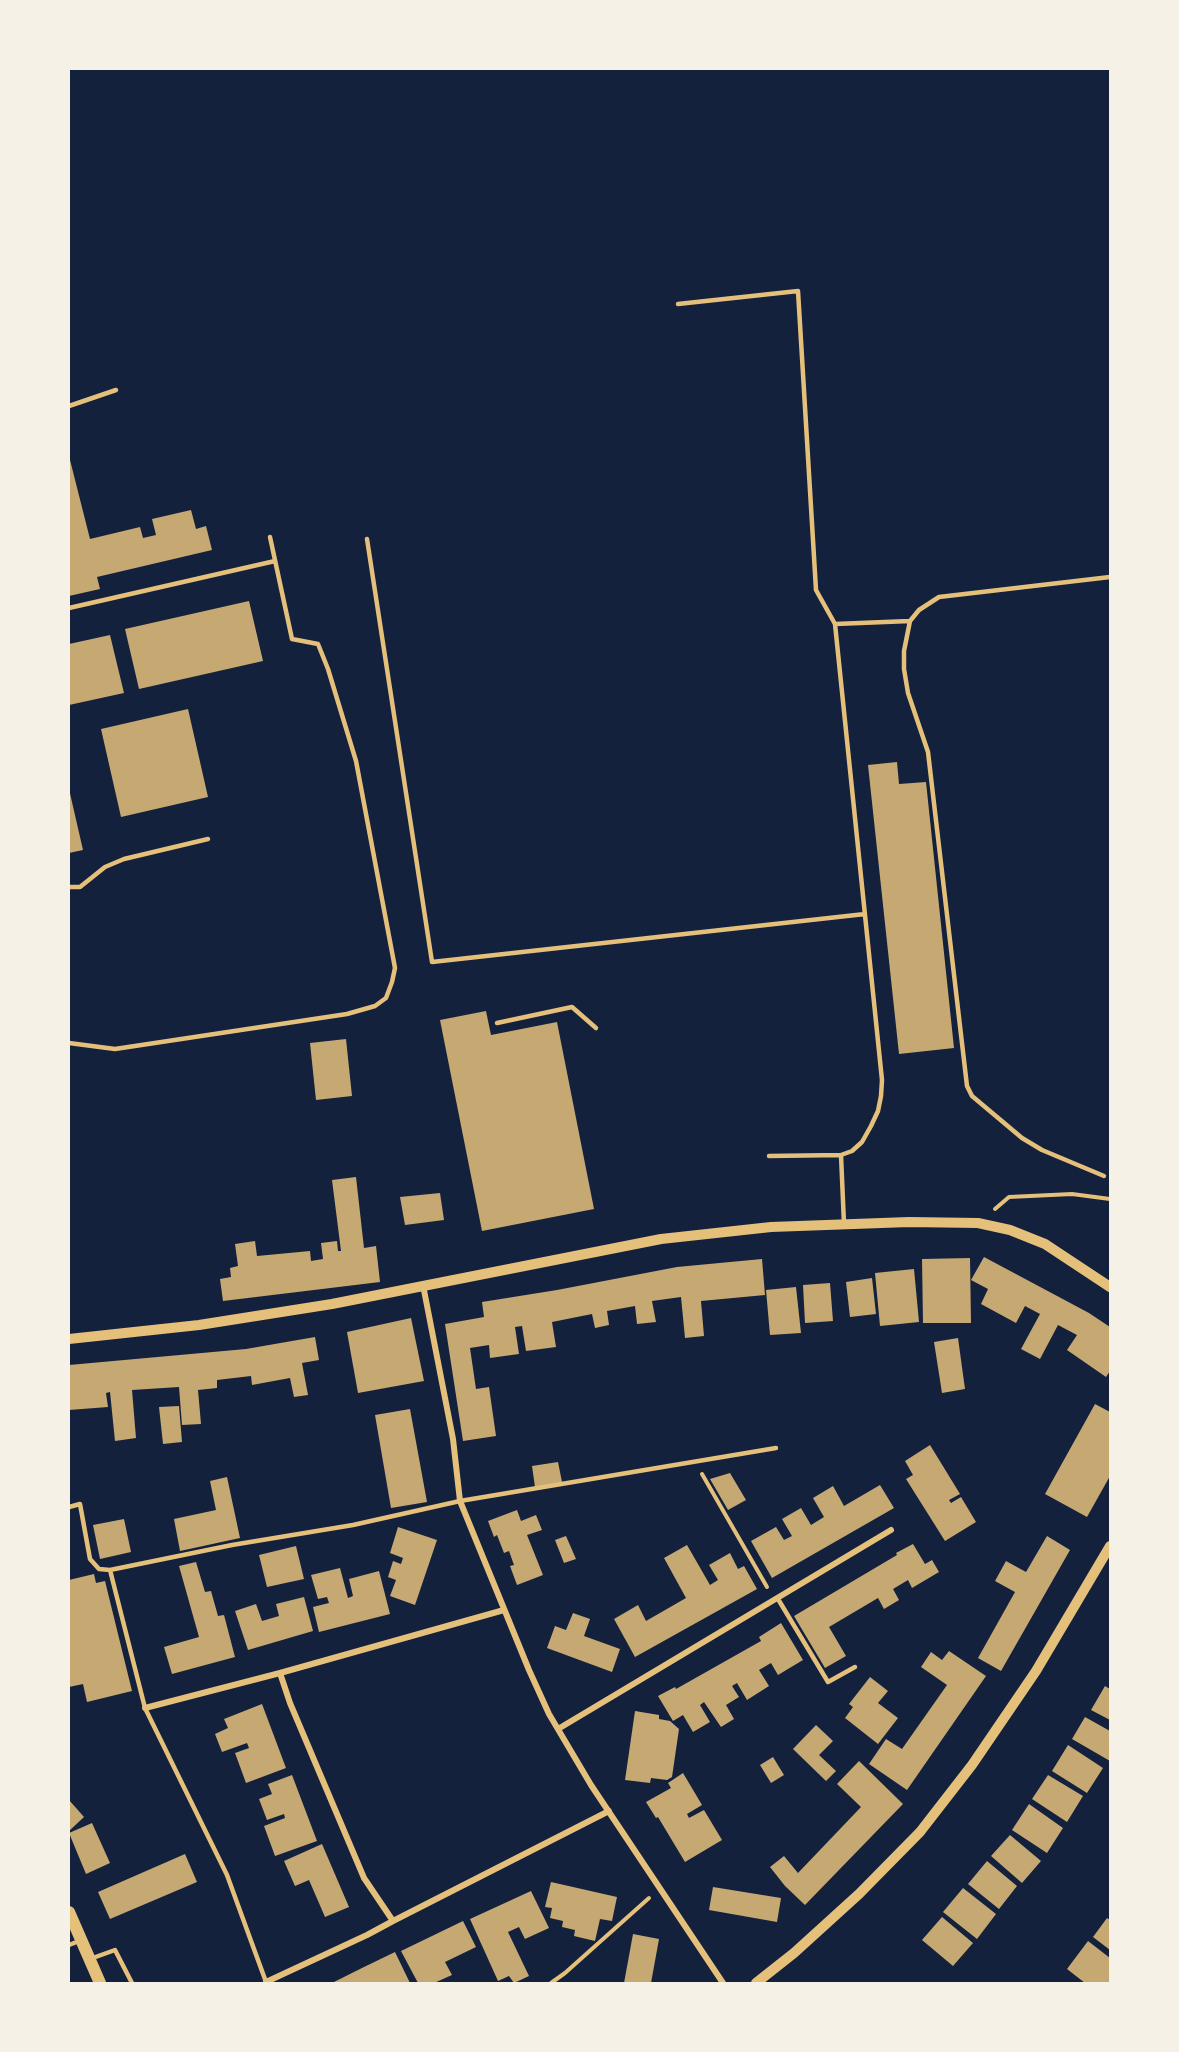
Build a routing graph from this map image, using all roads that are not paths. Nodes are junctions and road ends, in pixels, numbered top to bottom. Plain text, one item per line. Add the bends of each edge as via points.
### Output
1 (678, 304) dead end
2 (116, 390) dead end
3 (69, 406) edge
4 (270, 537) dead end
5 (367, 539) dead end
6 (275, 561) junction
7 (1110, 577) edge
8 (69, 608) edge
9 (910, 621) junction
10 (835, 624) junction
11 (208, 839) dead end
12 (69, 887) edge
13 (865, 914) junction
14 (497, 1023) dead end
15 (596, 1028) dead end
16 (69, 1043) edge
17 (841, 1155) junction
18 (769, 1156) dead end
19 (1104, 1176) dead end
20 (844, 1224) junction
21 (423, 1285) junction
22 (1110, 1287) edge
23 (69, 1339) edge
24 (776, 1448) dead end
25 (460, 1502) junction
26 (69, 1507) edge
27 (891, 1530) dead end
28 (1110, 1546) edge
29 (110, 1570) junction
30 (776, 1600) junction
31 (504, 1611) junction
32 (855, 1667) dead end
33 (280, 1673) junction
34 (146, 1708) junction
35 (558, 1729) junction
36 (609, 1811) junction
37 (69, 1912) edge
38 (393, 1921) junction
39 (81, 1940) junction
40 (69, 1945) edge
41 (90, 1959) junction
42 (266, 1982) edge
43 (100, 1983) edge
44 (132, 1983) edge
45 (723, 1983) edge
46 (756, 1983) edge

1 - 10 lane via 798,291 816,590
2 - 3 lane
4 - 6 lane
5 - 13 lane via 432,962
6 - 8 lane
6 - 16 lane via 292,639 318,644 356,761 395,968 386,998 375,1006 347,1014 115,1049
7 - 9 lane via 939,597
9 - 10 lane
9 - 19 lane via 904,669 928,752 967,1086 972,1096 1022,1138
10 - 13 lane
11 - 12 lane via 124,858 80,886
13 - 17 lane via 881,1096 862,1142
14 - 15 lane via 572,1007
17 - 18 lane
17 - 20 lane
20 - 21 street via 771,1227 662,1239
20 - 22 street via 978,1223 1010,1230 1045,1244
21 - 23 street via 199,1325
21 - 25 street via 453,1439
24 - 25 lane
25 - 29 lane
25 - 31 street
26 - 29 lane via 80,1504 90,1560 99,1569
27 - 30 street
28 - 46 street via 1036,1671 972,1765 920,1832 859,1894
29 - 34 lane
30 - 32 lane via 828,1682
30 - 35 street
31 - 33 street
31 - 35 street
33 - 34 street
33 - 38 street via 364,1878
34 - 42 lane via 227,1875
35 - 36 street
36 - 38 street
36 - 45 street
37 - 39 main road
38 - 42 street
39 - 40 lane
39 - 41 main road
41 - 43 main road
41 - 44 lane via 115,1950

